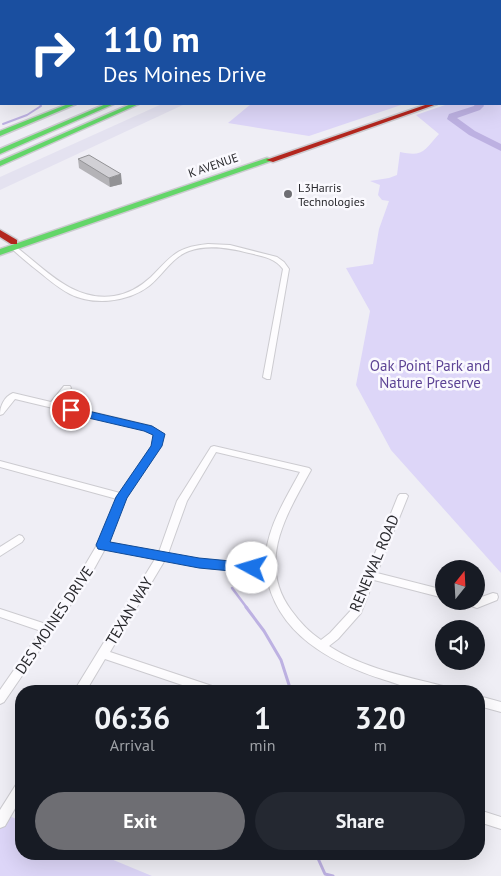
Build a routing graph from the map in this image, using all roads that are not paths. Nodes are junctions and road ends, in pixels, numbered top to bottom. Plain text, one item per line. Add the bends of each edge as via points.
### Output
1 (71, 105) edge
2 (93, 105) edge
3 (109, 105) edge
4 (134, 105) edge
5 (414, 105) edge
6 (431, 105) edge
7 (39, 118) junction
8 (0, 129) edge
9 (343, 132) junction
10 (0, 134) edge
11 (69, 134) junction
12 (0, 145) edge
13 (0, 152) edge
14 (0, 164) edge
15 (0, 168) edge
16 (0, 233) edge
17 (13, 244) junction
18 (0, 246) edge
19 (0, 252) edge
20 (268, 377) dead end
21 (67, 388) dead end
22 (52, 406) junction
23 (0, 412) edge
24 (0, 464) edge
25 (403, 496) dead end
26 (122, 497) junction
27 (19, 539) dead end
28 (102, 545) junction
29 (0, 552) edge
30 (162, 557) junction
31 (270, 570) junction
32 (371, 575) junction
33 (435, 592) edge
34 (493, 596) dead end
35 (485, 600) edge
36 (0, 613) edge
37 (48, 629) junction
38 (320, 647) junction
39 (103, 654) junction
40 (84, 685) edge
41 (196, 685) edge
42 (423, 685) edge
43 (0, 699) edge
44 (485, 703) edge
45 (501, 707) edge
46 (15, 797) edge
47 (485, 818) edge
48 (0, 822) edge
49 (501, 823) edge

1 - 7 main road
2 - 12 main road
3 - 13 main road
4 - 11 main road
5 - 9 main road, K AVENUE
6 - 9 main road, K AVENUE
7 - 8 main road
7 - 10 main road
9 - 17 main road, K AVENUE
11 - 14 main road
11 - 15 main road
16 - 17 main road
17 - 18 main road
17 - 19 main road, K AVENUE
17 - 20 street via 72,292 100,298 120,297 138,291 184,250 198,246 220,246 275,258 286,269
21 - 22 street
22 - 23 street via 14,396
22 - 26 street, DES MOINES DRIVE via 148,428 159,434 156,446
24 - 26 street
25 - 32 street, RENEWAL ROAD
26 - 28 street, DES MOINES DRIVE
27 - 29 street
28 - 30 street
28 - 37 street, DES MOINES DRIVE
30 - 31 street
30 - 31 street, TEXAN WAY via 182,501 214,449 306,470 274,532
30 - 39 street, TEXAN WAY
31 - 38 street via 274,590 291,621
32 - 33 street
32 - 38 street, RENEWAL ROAD via 357,610
34 - 35 street
36 - 37 street
37 - 43 street, DES MOINES DRIVE
38 - 42 street via 355,665
39 - 40 street, TEXAN WAY
39 - 41 street
44 - 45 street
46 - 48 street
47 - 49 street

